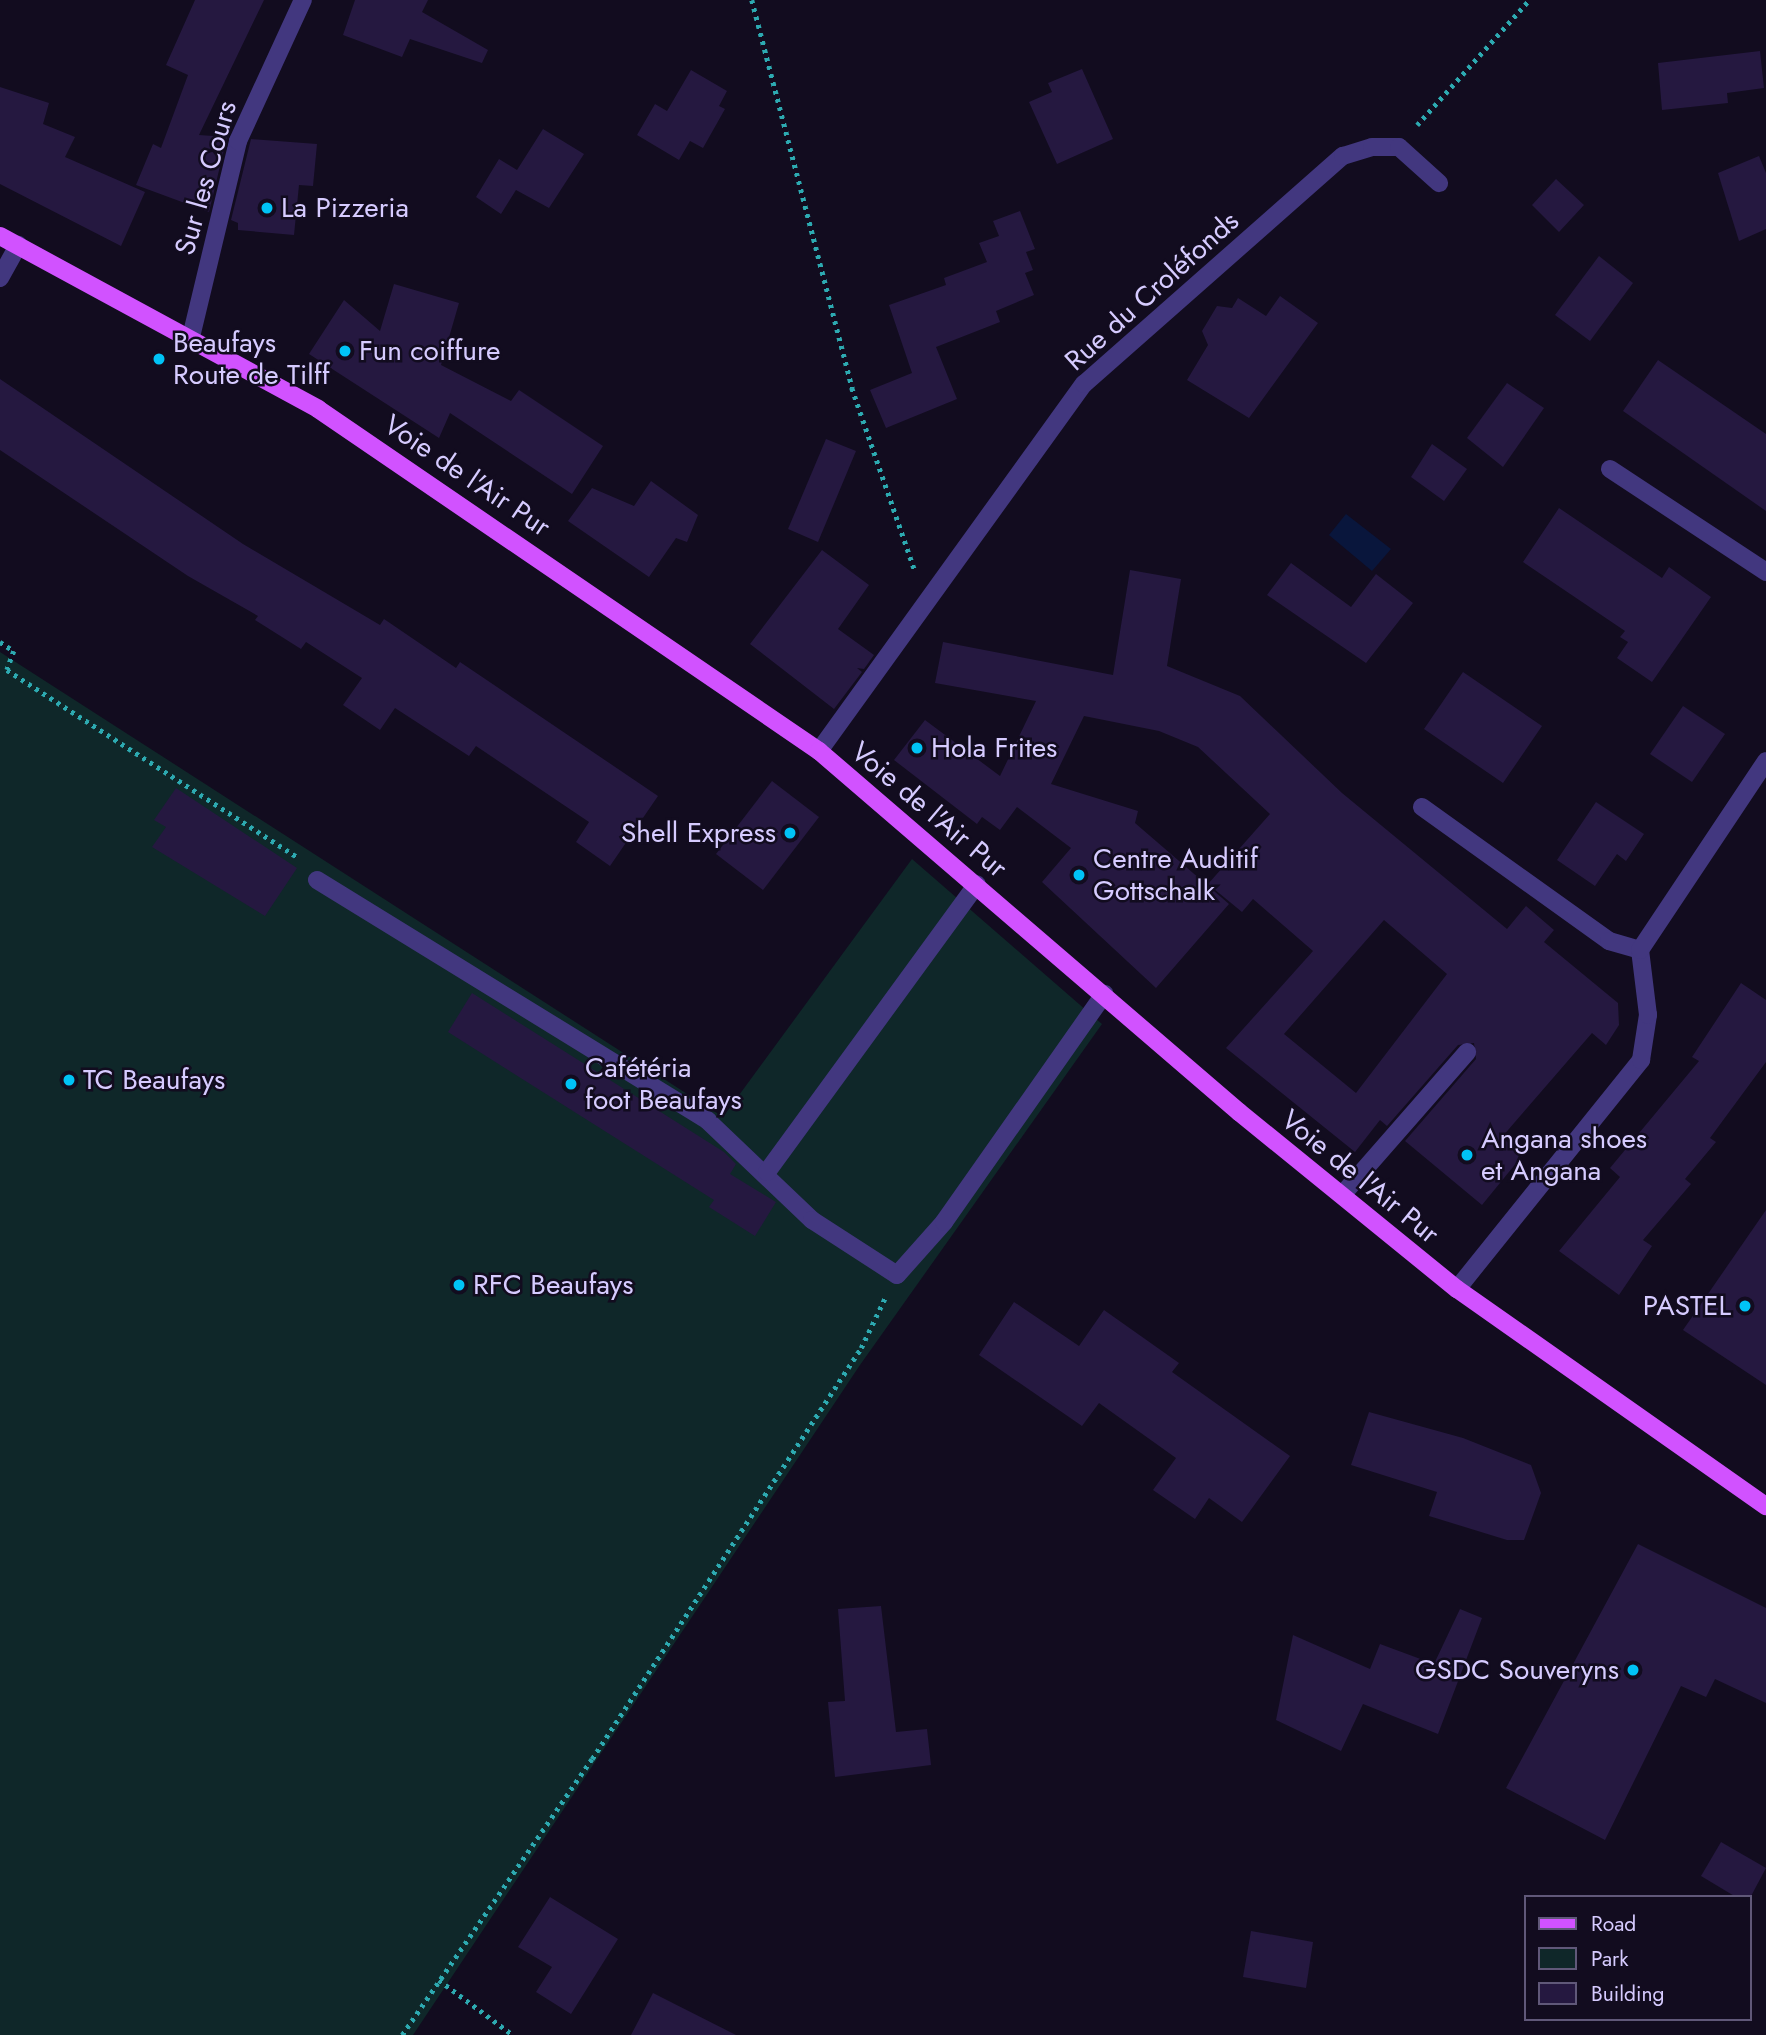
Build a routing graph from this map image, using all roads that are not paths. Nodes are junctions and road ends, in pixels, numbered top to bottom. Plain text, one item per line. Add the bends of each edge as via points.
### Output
1 (303, 0) edge
2 (1439, 183) dead end
3 (0, 236) edge
4 (18, 245) junction
5 (0, 278) edge
6 (191, 337) junction
7 (1610, 469) dead end
8 (1766, 572) edge
9 (819, 751) junction
10 (1766, 761) edge
11 (1422, 807) dead end
12 (317, 880) road end
13 (977, 884) junction
14 (1640, 950) junction
15 (1104, 994) junction
16 (1467, 1052) dead end
17 (767, 1172) junction
18 (1342, 1195) junction
19 (1457, 1289) junction
20 (1766, 1506) edge

1 - 6 street, Sur les Cours via 238,141
2 - 9 street, Rue du Croléfonds via 1399,147 1372,147 1343,156 1084,384
3 - 4 main road, Voie de l'Air Pur
4 - 5 street
4 - 6 main road, Voie de l'Air Pur
6 - 9 main road, Voie de l'Air Pur via 415,471
7 - 8 street
9 - 13 main road, Voie de l'Air Pur
10 - 14 street
11 - 14 street via 1609,941
12 - 17 street via 708,1121
13 - 15 main road, Voie de l'Air Pur
13 - 17 street
14 - 19 street via 1648,1016 1641,1060
15 - 17 street via 944,1222 897,1275 812,1220
15 - 18 main road, Voie de l'Air Pur
16 - 18 street
18 - 19 main road, Voie de l'Air Pur
19 - 20 main road, Voie de l'Air Pur

